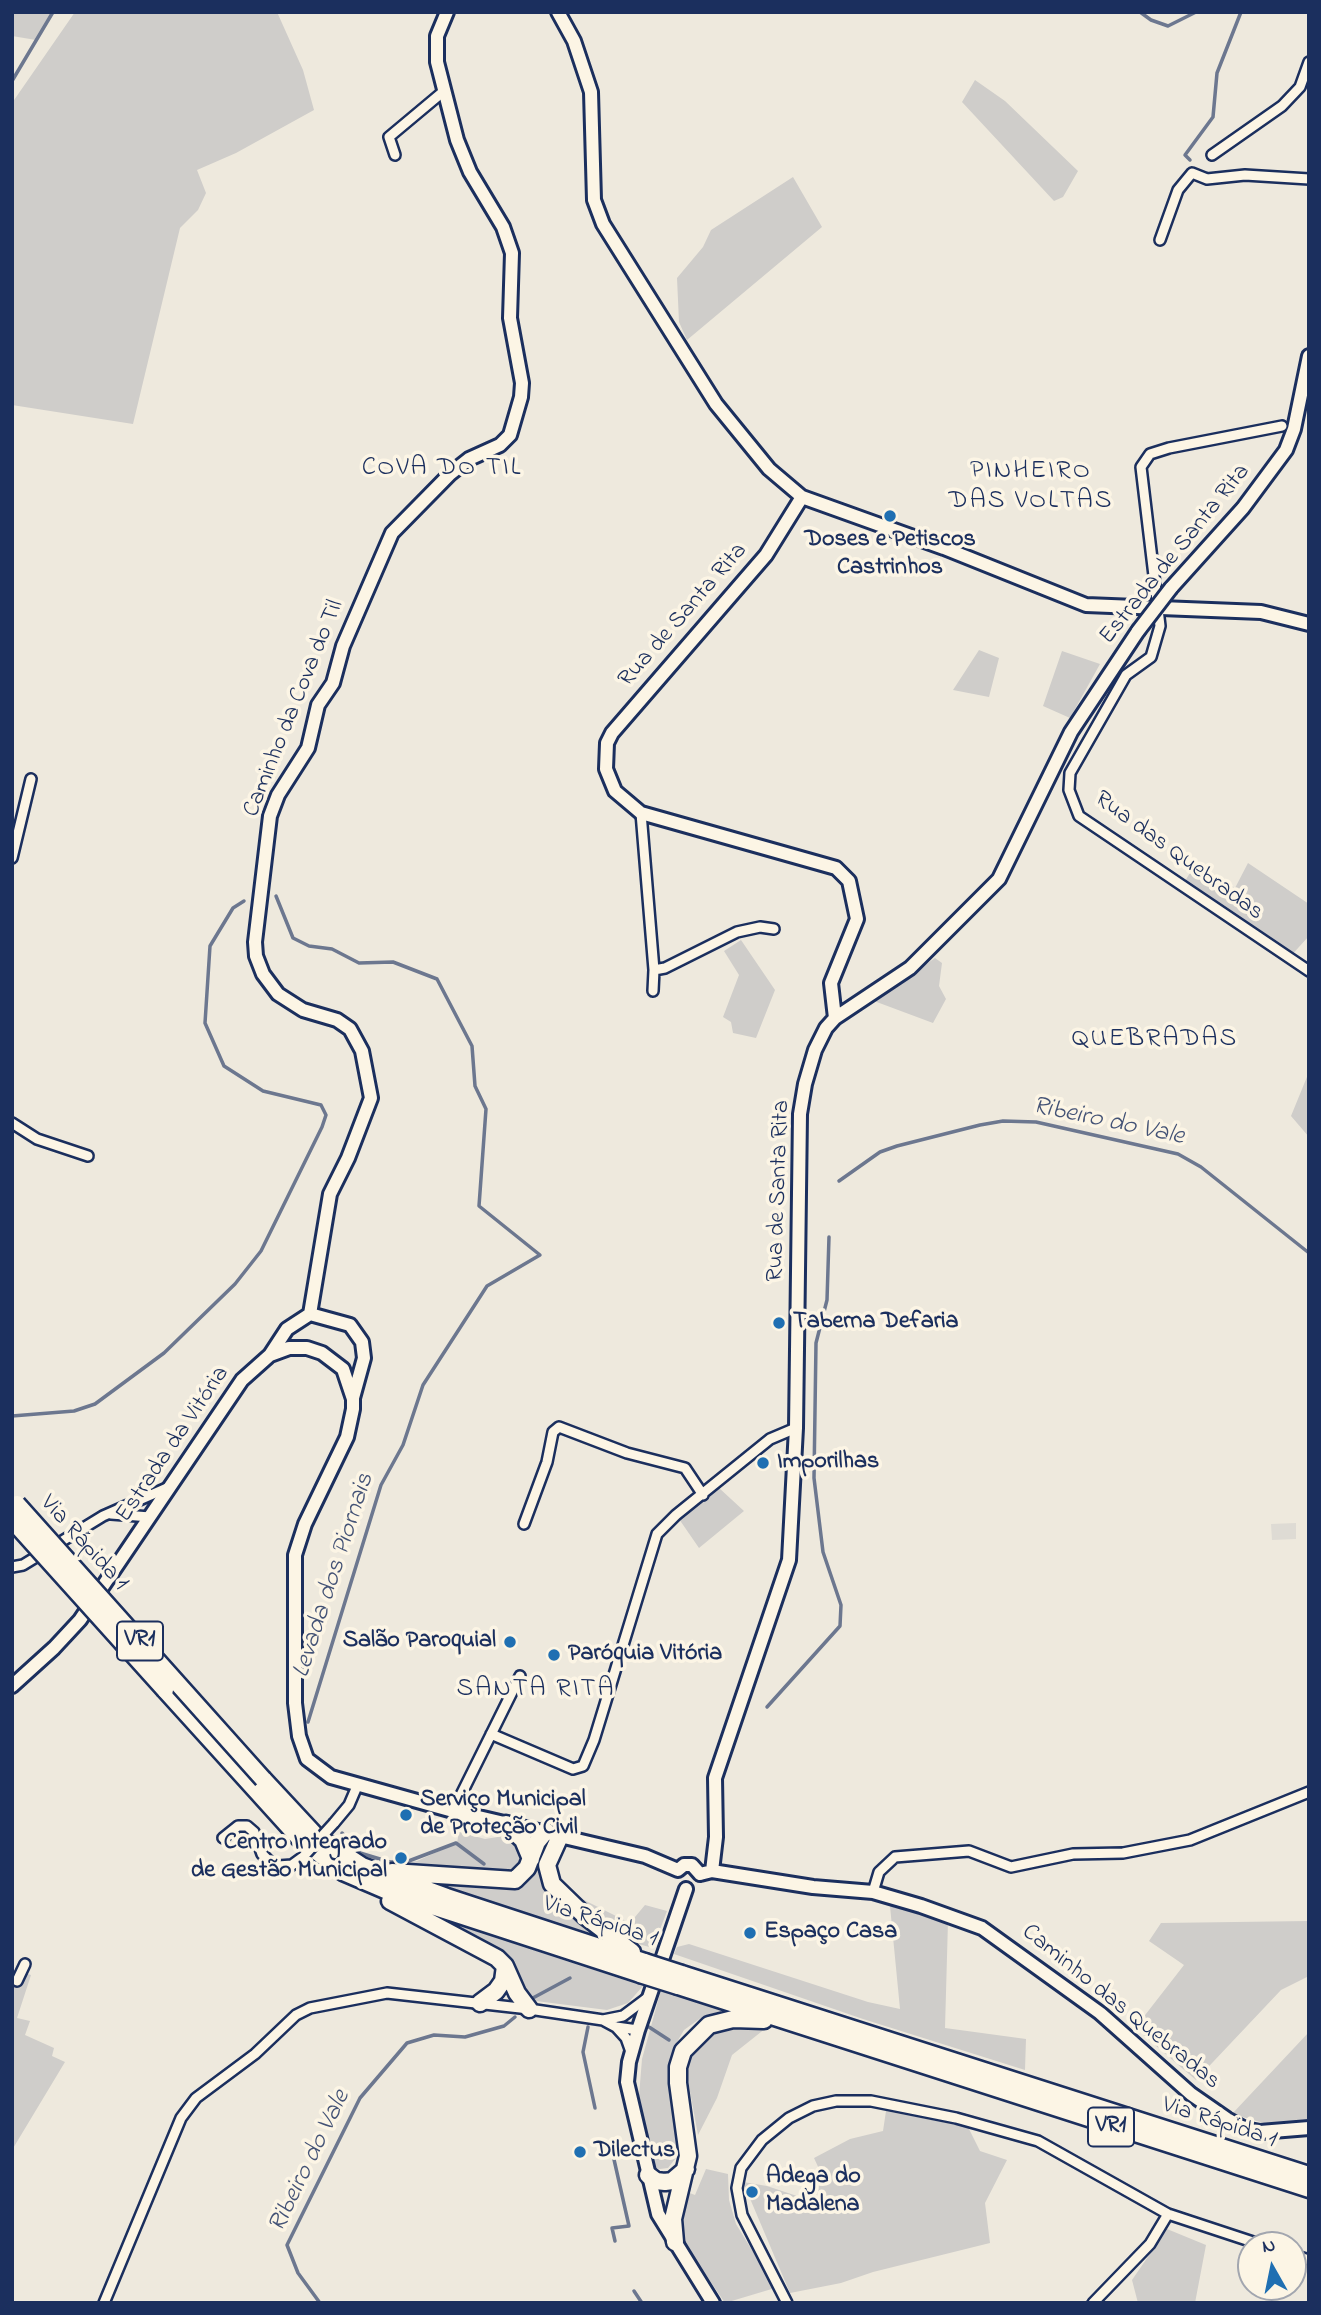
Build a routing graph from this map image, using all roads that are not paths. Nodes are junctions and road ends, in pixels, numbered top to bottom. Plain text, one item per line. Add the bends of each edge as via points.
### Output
1 (447, 12) edge
2 (558, 12) edge
3 (1309, 62) edge
4 (444, 91) junction
5 (395, 155) dead end
6 (1212, 155) dead end
7 (1189, 161) dead end
8 (1192, 173) junction
9 (1309, 179) edge
10 (1160, 240) dead end
11 (1309, 356) edge
12 (1282, 426) dead end
13 (802, 498) junction
14 (1158, 609) junction
15 (1309, 624) edge
16 (31, 779) dead end
17 (641, 813) junction
18 (12, 858) edge
19 (774, 929) dead end
20 (654, 970) junction
21 (1309, 971) edge
22 (653, 991) dead end
23 (835, 1018) junction
24 (12, 1124) edge
25 (88, 1156) dead end
26 (310, 1314) junction
27 (297, 1322) junction
28 (303, 1348) junction
29 (270, 1355) junction
30 (353, 1399) junction
31 (796, 1428) junction
32 (171, 1486) junction
33 (703, 1494) junction
34 (15, 1501) edge
35 (128, 1513) junction
36 (103, 1516) junction
37 (150, 1517) junction
38 (12, 1520) edge
39 (524, 1524) dead end
40 (134, 1541) junction
41 (12, 1567) edge
42 (520, 1676) dead end
43 (12, 1686) edge
44 (491, 1734) junction
45 (258, 1783) junction
46 (358, 1784) junction
47 (1309, 1792) edge
48 (453, 1811) junction
49 (506, 1824) junction
50 (554, 1833) junction
51 (223, 1838) dead end
52 (531, 1859) junction
53 (678, 1870) junction
54 (359, 1872) junction
55 (706, 1872) junction
56 (685, 1889) junction
57 (873, 1892) junction
58 (25, 1964) dead end
59 (505, 1966) junction
60 (643, 1968) junction
61 (680, 1980) junction
62 (17, 1981) dead end
63 (650, 1994) junction
64 (480, 2003) junction
65 (529, 2010) junction
66 (623, 2015) junction
67 (603, 2020) junction
68 (791, 2023) junction
69 (617, 2026) junction
70 (639, 2027) junction
71 (632, 2053) junction
72 (1309, 2128) edge
73 (686, 2169) junction
74 (648, 2175) junction
75 (1309, 2175) edge
76 (1309, 2189) edge
77 (1168, 2214) junction
78 (1237, 2237) edge
79 (675, 2242) junction
80 (104, 2303) edge
81 (713, 2303) edge
82 (787, 2303) edge
83 (1093, 2303) edge

1 - 4 street, Caminho da Cova do Til via 437,36
2 - 13 street via 574,41 590,93 594,200 603,224 716,404 769,469
3 - 6 street via 1300,87 1282,106
4 - 5 street via 389,137
4 - 26 street, Caminho da Cova do Til via 470,172 503,227 512,253 510,318 521,397 510,435 450,474 392,533 343,646 333,683 318,705 308,747 270,816 256,956 278,994 350,1029 362,1051 371,1093 330,1194
7 - 8 street
8 - 9 street via 1208,179 1245,175
8 - 10 street via 1178,191
11 - 23 street, Estrada de Santa Rita, bridge via 1286,450 1251,499 1138,631 1071,732 999,879 910,968
12 - 14 street, Rua das Quebradas via 1169,448 1150,454 1141,467
13 - 14 street via 1086,605
13 - 17 street, Rua de Santa Rita via 766,555 612,733 606,758 608,779
14 - 15 street via 1261,612
14 - 21 street, Rua das Quebradas via 1160,626 1151,657 1126,675 1070,773 1074,806 1079,816
16 - 18 street
17 - 20 street
17 - 23 street, Rua de Santa Rita via 836,868 849,881 857,919 831,983
19 - 20 street via 737,932
20 - 22 street
23 - 31 street, Rua de Santa Rita via 815,1051 800,1114
24 - 25 street via 37,1139
26 - 27 street
26 - 30 street via 350,1325 362,1342 364,1358
27 - 28 street
27 - 29 street
28 - 29 street, Estrada da Vitória
28 - 30 street via 333,1360 347,1378
29 - 32 street, Estrada da Vitória via 243,1380
30 - 46 street via 347,1437 295,1555 293,1665 299,1736 307,1759 331,1777
31 - 33 street via 770,1439
31 - 55 street, Rua de Santa Rita via 789,1560 715,1778 716,1837
32 - 36 street
32 - 37 street, Estrada da Vitória
33 - 39 street via 685,1468 627,1453 559,1427
33 - 44 street via 657,1534 583,1766 573,1769
34 - 45 highway, Via Rápida 1 / VR1, bridge
35 - 36 street
35 - 37 street
35 - 40 street
36 - 41 street via 23,1565
37 - 40 street, Estrada da Vitória
38 - 45 highway, Via Rápida 1 / VR1, bridge
40 - 43 street, Estrada da Vitória via 80,1620
42 - 44 street
44 - 48 street
45 - 54 highway, Via Rápida 1 / VR1
46 - 48 street
46 - 51 street, bridge via 349,1805 292,1865 271,1863 247,1826 238,1826
47 - 57 street via 1190,1840 1124,1853 1073,1854 1011,1867 969,1851 895,1857 879,1872
48 - 49 street
49 - 50 street
49 - 52 highway via 523,1840
50 - 52 highway via 537,1842
50 - 53 street via 661,1860
50 - 60 highway via 547,1865 552,1884
52 - 54 highway via 519,1877 504,1882
53 - 55 street via 692,1865
53 - 56 street via 676,1881
54 - 59 highway via 400,1906
54 - 60 highway, Via Rápida 1 / VR1
55 - 56 street via 697,1885
55 - 57 street, Caminho das Quebradas
56 - 63 street
57 - 72 street, Caminho das Quebradas via 997,1937 1100,2013 1191,2094 1245,2129 1284,2133
58 - 62 street
59 - 64 highway via 503,1981
59 - 65 highway
60 - 61 highway, Via Rápida 1 / VR1, bridge
61 - 68 highway, Via Rápida 1 / VR1
61 - 75 highway, Via Rápida 1 / VR1
63 - 66 street
63 - 70 street
64 - 65 street
64 - 80 street via 387,1993 296,2015 255,2054 196,2098 181,2118
65 - 67 street
66 - 67 street
66 - 70 street
67 - 69 street
68 - 73 highway via 733,2019 709,2025 683,2051 678,2067
68 - 76 highway, Via Rápida 1 / VR1
69 - 70 street
69 - 71 street
70 - 71 street
71 - 74 street via 629,2099
73 - 74 highway via 672,2181 656,2181
73 - 79 highway via 673,2219
74 - 79 street via 658,2214
77 - 78 street
77 - 82 street via 1038,2141 871,2101 813,2106 762,2140 744,2160 738,2178 743,2215
77 - 83 street via 1150,2244
79 - 81 street

